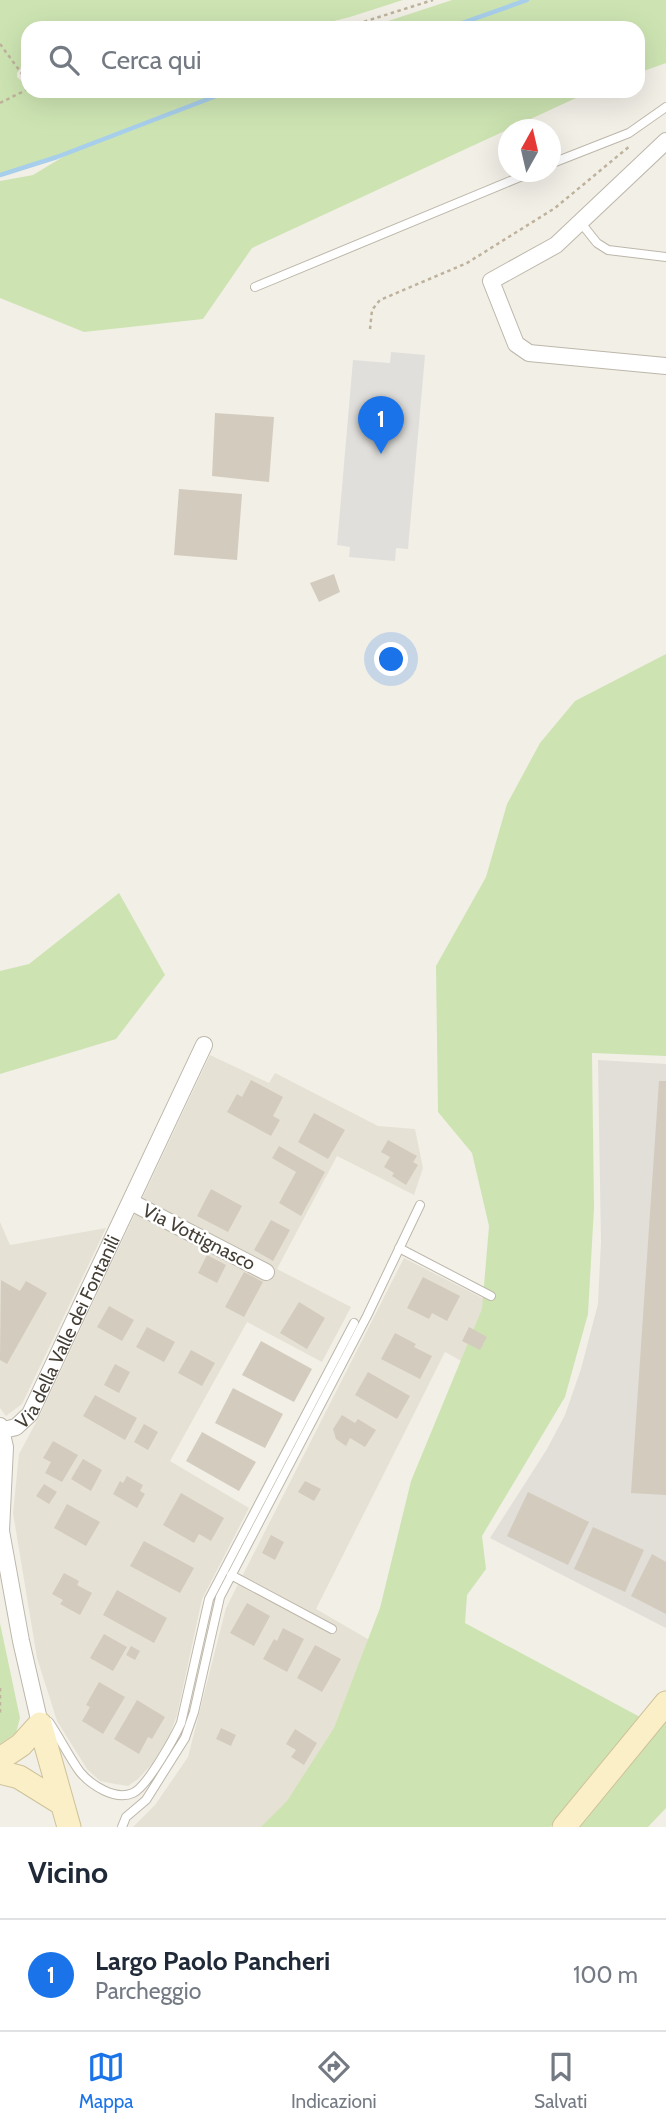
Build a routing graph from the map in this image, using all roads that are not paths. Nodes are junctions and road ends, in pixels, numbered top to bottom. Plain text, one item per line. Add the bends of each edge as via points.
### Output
1 (666, 107) edge
2 (666, 141) edge
3 (561, 160) edge
4 (508, 182) edge
5 (581, 223) junction
6 (666, 257) edge
7 (255, 287) dead end
8 (666, 366) edge
9 (204, 1045) dead end
10 (131, 1202) junction
11 (420, 1205) dead end
12 (399, 1248) junction
13 (266, 1272) dead end
14 (491, 1296) dead end
15 (354, 1323) dead end
16 (1, 1429) edge
17 (231, 1575) junction
18 (5, 1586) edge
19 (332, 1629) dead end
20 (33, 1698) junction
21 (666, 1703) edge
22 (40, 1724) junction
23 (0, 1759) edge
24 (0, 1772) edge
25 (61, 1802) junction
26 (69, 1827) edge
27 (122, 1827) edge
28 (564, 1827) edge

1 - 3 lane via 629,133
2 - 5 street
4 - 7 lane
5 - 6 lane via 608,250
5 - 8 street via 555,245 491,281 516,344 529,353
9 - 10 street, Via della Valle dei Fontanili
10 - 13 street, Via Vottignasco
10 - 16 street, Via della Valle dei Fontanili via 30,1414 19,1426
11 - 12 lane
12 - 14 lane
12 - 17 lane
15 - 20 lane via 208,1600 181,1723 144,1784 133,1793 99,1789 81,1773
16 - 18 street, Via della Valle dei Fontanili
17 - 19 lane
17 - 27 lane via 215,1609 185,1738 146,1800 126,1817
18 - 20 street, Via della Valle dei Fontanili
20 - 22 street, Via della Valle dei Fontanili
21 - 28 street
22 - 23 street
22 - 25 street, Via della Valle dei Fontanili
24 - 25 street via 19,1777
25 - 26 street, Via della Valle dei Fontanili

